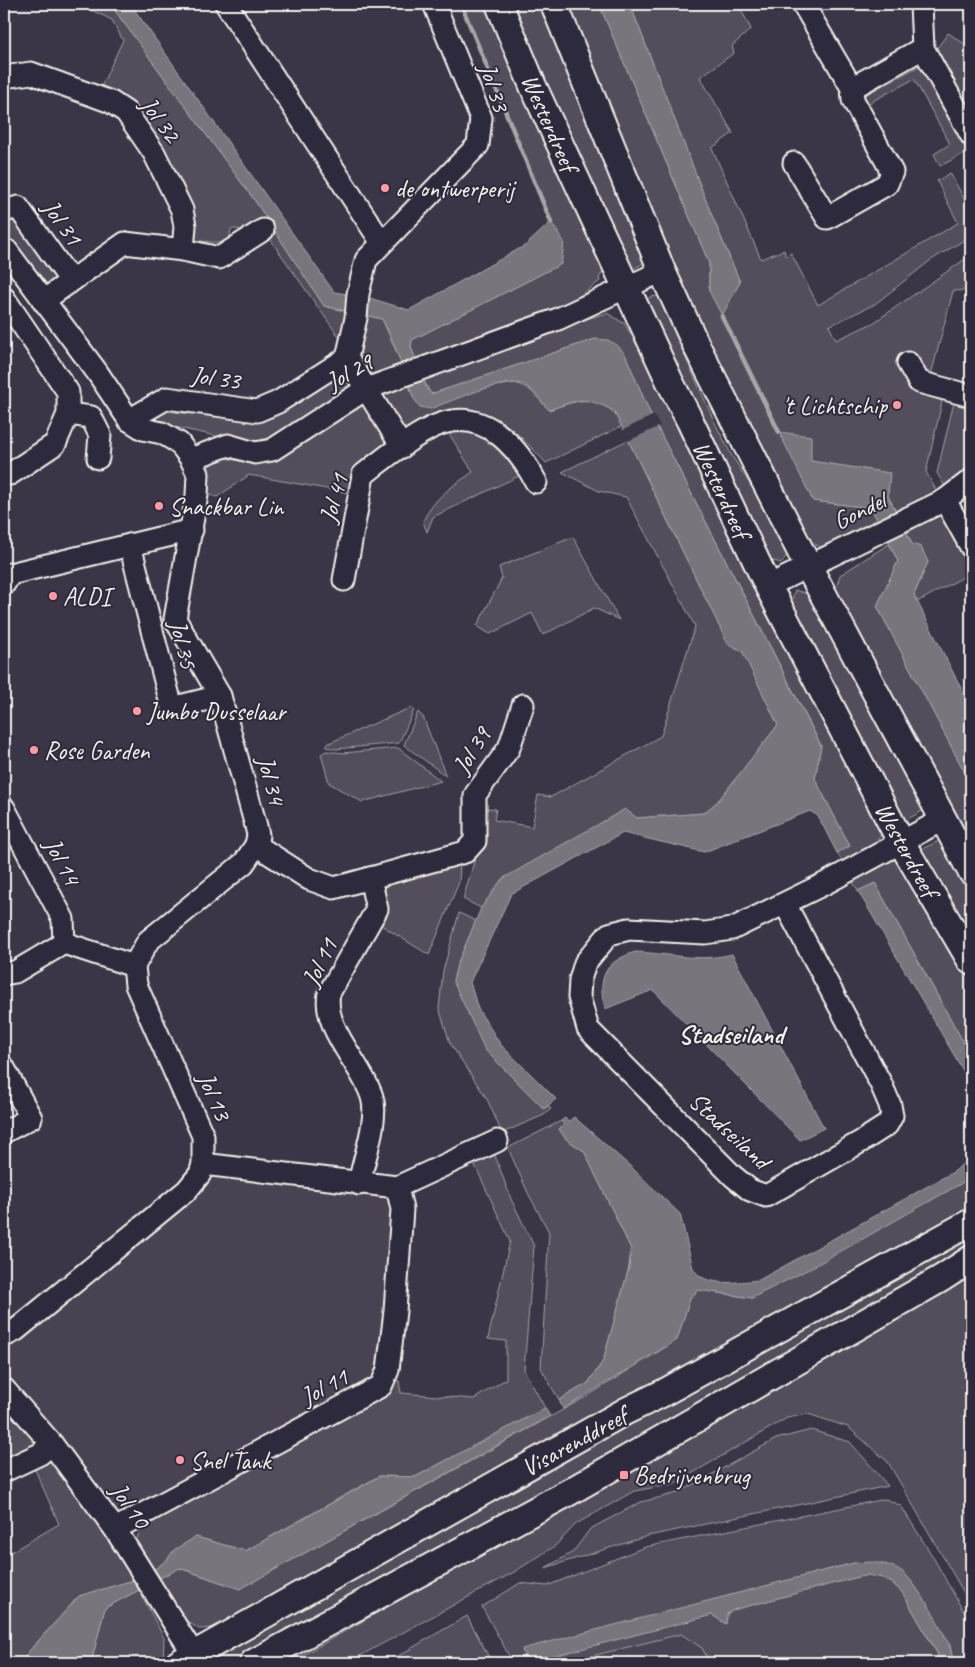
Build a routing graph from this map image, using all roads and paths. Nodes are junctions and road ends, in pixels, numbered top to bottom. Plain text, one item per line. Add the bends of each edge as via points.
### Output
1 (226, 4) edge
2 (434, 4) edge
3 (499, 4) edge
4 (554, 4) edge
5 (803, 4) edge
6 (924, 5) edge
7 (923, 48) junction
8 (4, 77) edge
9 (852, 88) junction
10 (971, 135) edge
11 (794, 163) dead end
12 (4, 212) edge
13 (263, 230) dead end
14 (382, 243) junction
15 (183, 250) junction
16 (4, 252) edge
17 (662, 271) junction
18 (71, 281) junction
19 (627, 288) junction
20 (4, 298) edge
21 (43, 301) junction
22 (346, 358) junction
23 (908, 363) dead end
24 (96, 372) junction
25 (366, 389) junction
26 (68, 392) junction
27 (971, 396) edge
28 (68, 414) junction
29 (129, 420) junction
30 (402, 447) junction
31 (98, 458) dead end
32 (191, 459) junction
33 (10, 474) dead end
34 (971, 480) edge
35 (536, 482) dead end
36 (945, 500) junction
37 (964, 518) edge
38 (192, 530) junction
39 (130, 545) junction
40 (971, 547) edge
41 (808, 566) junction
42 (344, 580) dead end
43 (4, 584) edge
44 (768, 586) junction
45 (220, 696) junction
46 (523, 705) dead end
47 (4, 808) edge
48 (942, 820) junction
49 (901, 842) junction
50 (256, 845) junction
51 (971, 870) edge
52 (370, 878) junction
53 (785, 904) junction
54 (64, 943) junction
55 (971, 961) edge
56 (134, 966) junction
57 (4, 974) edge
58 (4, 1068) edge
59 (4, 1132) edge
60 (497, 1141) dead end
61 (204, 1164) junction
62 (359, 1184) junction
63 (397, 1187) junction
64 (971, 1222) edge
65 (971, 1259) edge
66 (4, 1336) edge
67 (4, 1389) edge
68 (52, 1444) junction
69 (6, 1464) edge
70 (115, 1529) junction
71 (191, 1660) edge
72 (253, 1663) edge

1 - 14 street
2 - 14 street, Jol 33 via 481,118 478,145
3 - 19 main road, Westerdreef via 533,86
4 - 17 main road, Westerdreef
5 - 9 street
6 - 7 street
7 - 9 street
7 - 10 street
8 - 15 street, Jol 32 via 31,73 112,102 126,112 154,153 182,210 185,226
9 - 11 street via 854,100 892,172 886,184 827,218
12 - 18 street, Jol 31 via 18,207
13 - 15 street via 219,258
14 - 22 street, Jol 33 via 366,260
15 - 18 street via 125,243
16 - 21 street via 7,251
17 - 19 street, Jol 29
17 - 41 main road, Westerdreef
18 - 21 street
19 - 25 street, Jol 29 via 558,319
19 - 44 main road, Westerdreef
20 - 26 street
21 - 24 street
22 - 25 street
22 - 29 street, Jol 33 via 278,402 258,411 167,398
23 - 27 street via 919,382
24 - 26 street
24 - 29 street
25 - 30 street
25 - 32 street, Jol 29 via 272,450 255,453 228,445
26 - 28 street
28 - 31 street via 91,417 100,434
28 - 33 street via 55,444
29 - 32 street via 179,443
30 - 35 street, Jol 41 via 448,421 470,422 497,431 527,465
30 - 42 street, Jol 41 via 363,475
32 - 38 street, Jol 34 via 198,474
34 - 36 street, Gondel
36 - 37 street
36 - 41 street, Gondel
37 - 40 street
38 - 39 street
38 - 45 street, Jol 34 via 175,619
39 - 43 street via 10,574
39 - 45 street, Jol 35 via 172,708
41 - 44 street, Gondel
41 - 48 main road, Westerdreef
44 - 49 main road, Westerdreef
45 - 50 street, Jol 34 via 256,826
46 - 52 street, Jol 39 via 509,748 475,794 475,841 466,852
47 - 54 street, Jol 14 via 63,920
48 - 49 street, Stadseiland
48 - 51 main road, Westerdreef
49 - 53 street, Stadseiland
49 - 55 main road, Westerdreef
50 - 52 street via 309,879 334,888
50 - 56 street via 244,863 148,941
52 - 62 street, Jol 11 via 377,909 329,994 327,1006 372,1098 373,1116
53 - 53 street, Stadseiland via 732,929 705,933 629,929 609,934 585,963 580,980 579,997 588,1029 733,1176 750,1190 766,1196 887,1125 892,1116 881,1084
54 - 56 street
54 - 57 street via 15,972
56 - 61 street, Jol 13 via 136,984 203,1136
58 - 59 street via 31,1118
60 - 63 street
61 - 62 street
61 - 66 street via 188,1190 16,1330
62 - 63 street
63 - 70 street, Jol 11 via 402,1210 394,1321 388,1370 381,1386
64 - 71 main road, Visarenddreef via 626,1411
65 - 72 main road, Visarenddreef via 571,1490
67 - 68 street, Jol 10
68 - 69 street via 40,1454
68 - 70 street, Jol 10
70 - 71 street, Jol 10

